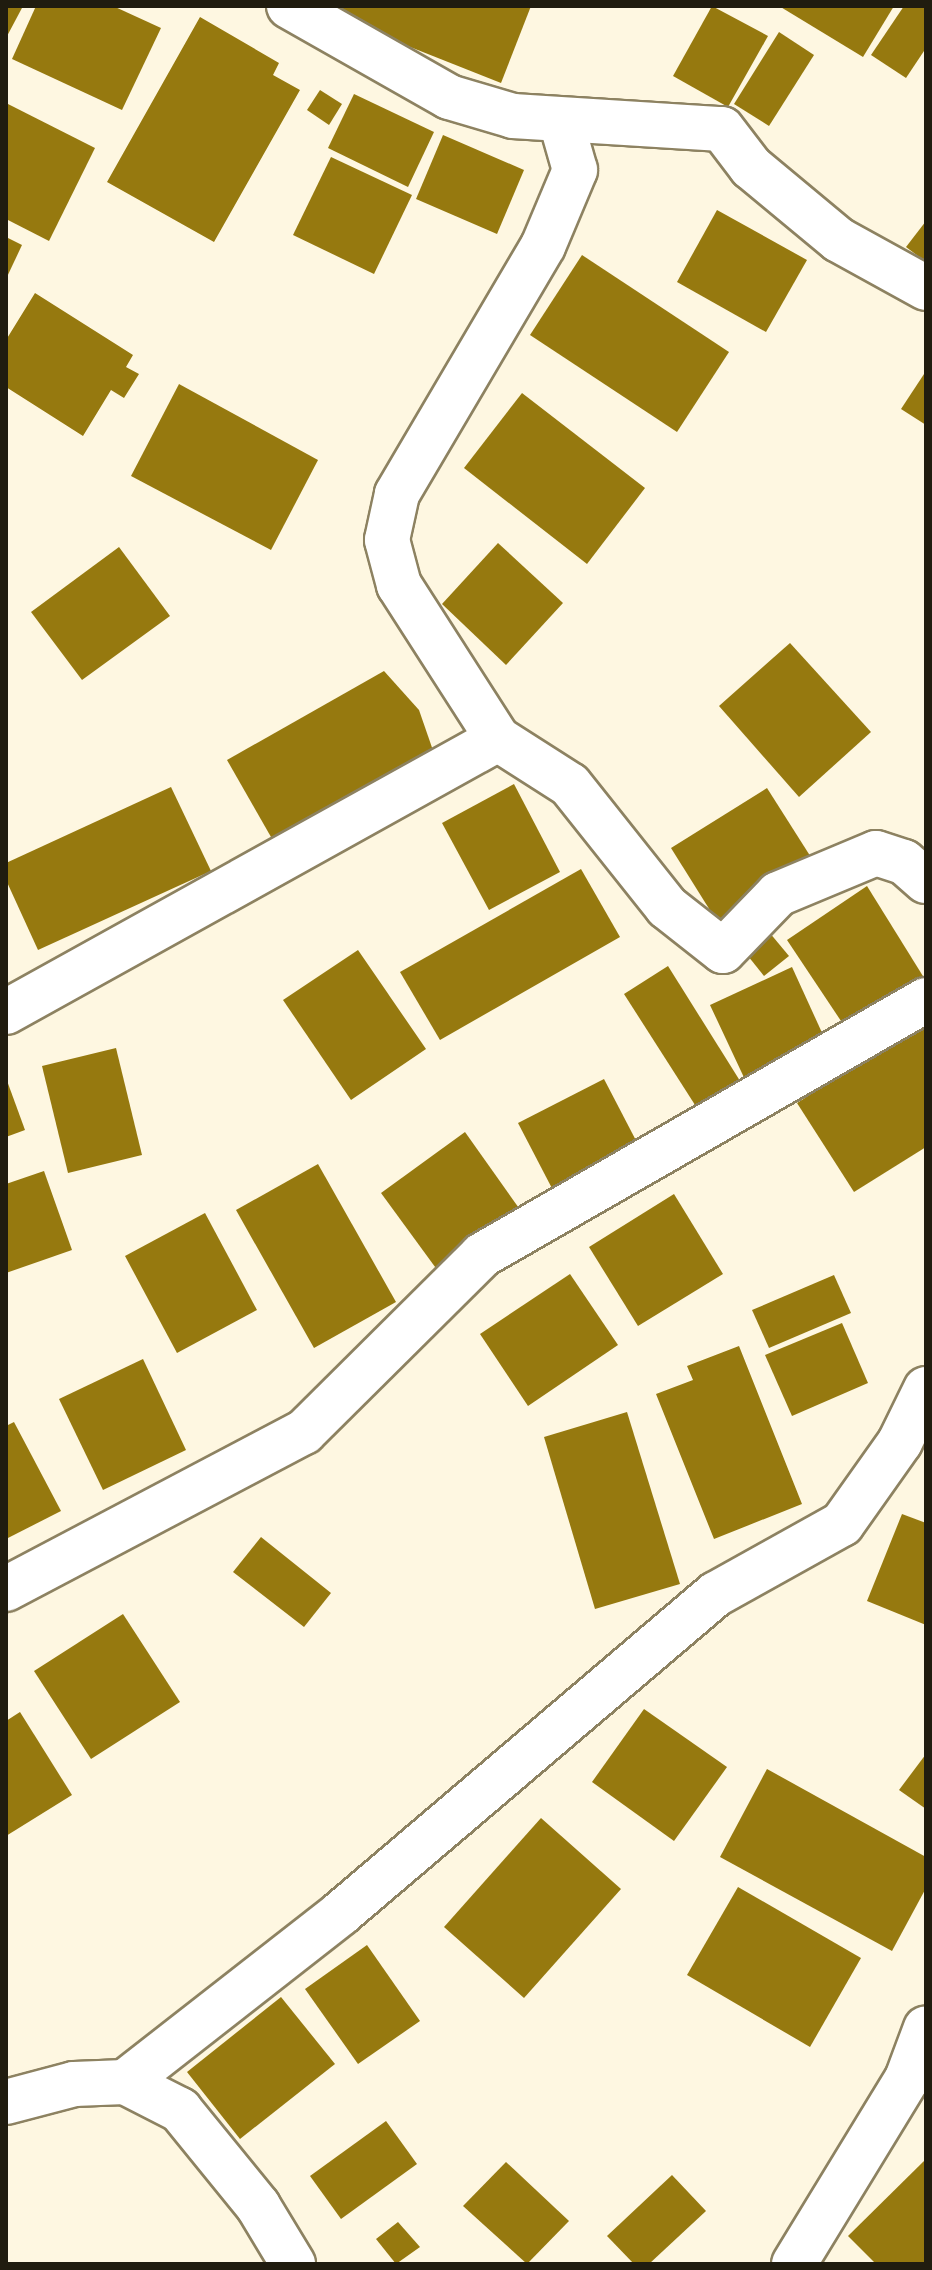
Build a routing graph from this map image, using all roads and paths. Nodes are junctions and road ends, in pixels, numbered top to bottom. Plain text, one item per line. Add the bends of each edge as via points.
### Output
1 (289, 6) edge
2 (561, 121) junction
3 (926, 288) edge
4 (498, 739) junction
5 (926, 881) edge
6 (926, 1000) edge
7 (6, 1012) edge
8 (926, 1389) edge
9 (6, 1589) edge
10 (926, 2028) edge
11 (125, 2082) junction
12 (917, 2083) edge
13 (6, 2102) edge
14 (293, 2264) edge
15 (794, 2264) edge

1 - 2 street via 449,97
2 - 3 street via 722,129 751,167 839,240
2 - 4 street via 575,170 543,246 397,494 387,540 399,585
4 - 5 street via 570,785 667,907 723,951 778,894 876,853
4 - 7 street
6 - 9 street via 482,1255 304,1432
8 - 11 street via 900,1442 842,1524 716,1594 341,1913
10 - 12 street
11 - 13 street via 74,2084
11 - 14 street via 180,2110 258,2206
12 - 15 street

